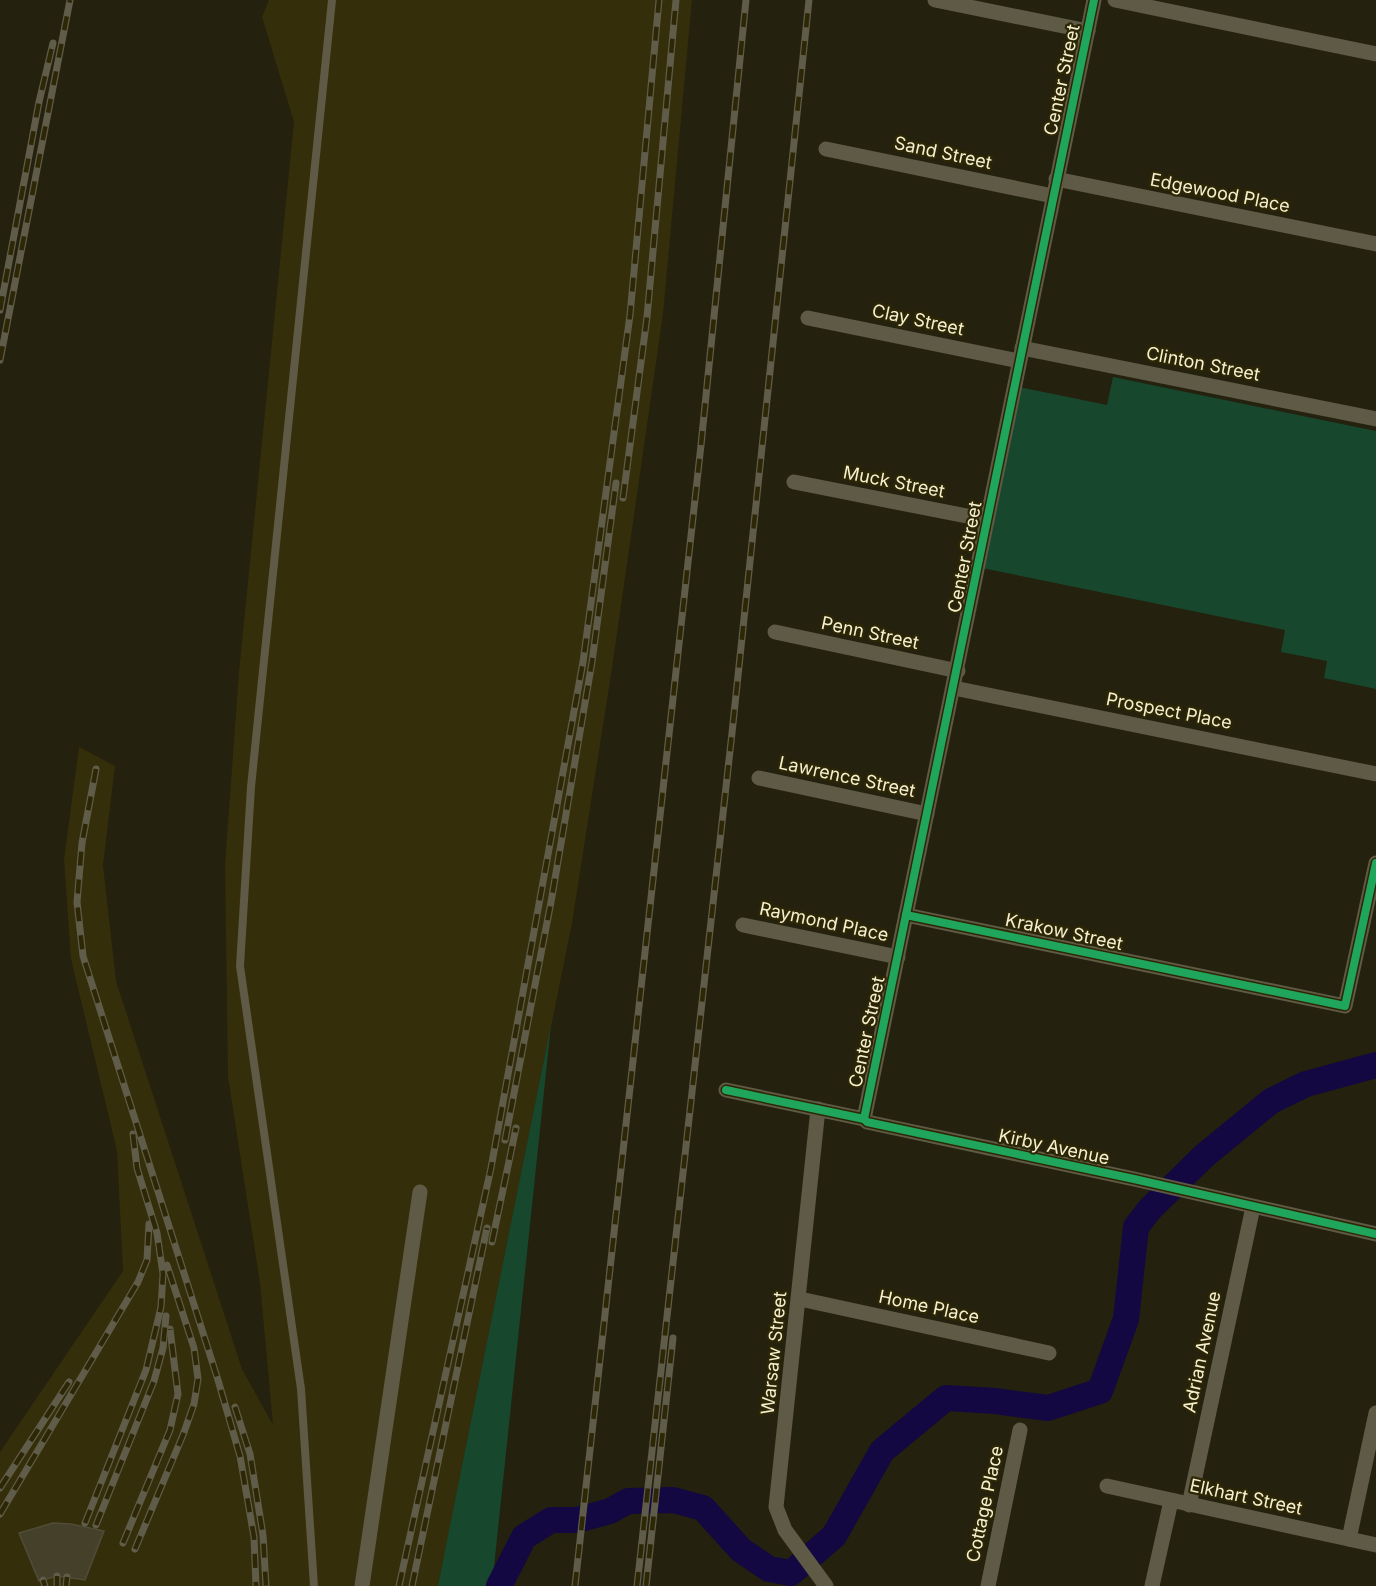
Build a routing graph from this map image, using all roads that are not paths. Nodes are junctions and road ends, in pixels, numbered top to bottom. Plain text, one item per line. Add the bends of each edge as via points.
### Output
1 (332, 0) edge
2 (935, 0) edge
3 (1094, 0) edge
4 (1115, 0) edge
5 (1088, 31) junction
6 (1376, 54) edge
7 (826, 149) dead end
8 (1056, 179) junction
9 (1053, 196) junction
10 (1376, 244) edge
11 (808, 318) dead end
12 (1021, 355) junction
13 (1376, 419) edge
14 (794, 482) dead end
15 (987, 520) junction
16 (775, 632) dead end
17 (958, 671) junction
18 (954, 688) junction
19 (1376, 774) edge
20 (759, 778) dead end
21 (927, 814) junction
22 (1376, 863) edge
23 (1373, 892) edge
24 (906, 915) junction
25 (743, 925) dead end
26 (898, 957) junction
27 (726, 1090) dead end
28 (819, 1109) junction
29 (864, 1119) junction
30 (420, 1192) dead end
31 (1253, 1207) junction
32 (1376, 1234) edge
33 (800, 1299) junction
34 (1049, 1353) dead end
35 (1376, 1413) edge
36 (1020, 1430) dead end
37 (1107, 1486) dead end
38 (1171, 1501) junction
39 (1189, 1504) junction
40 (1349, 1539) junction
41 (1376, 1545) edge
42 (822, 1581) edge
43 (314, 1586) edge
44 (362, 1586) edge
45 (988, 1586) edge
46 (1152, 1586) edge

1 - 43 lane via 250,787 240,966 301,1389
2 - 5 street
3 - 5 street, Center Street
4 - 6 street
5 - 8 street, Center Street
7 - 9 street, Sand Street
8 - 9 street, Center Street
8 - 10 street, Edgewood Place
9 - 12 street, Center Street
11 - 12 street, Clay Street
12 - 13 street, Clinton Street
12 - 15 street, Center Street
14 - 15 street, Muck Street
15 - 17 street, Center Street
16 - 17 street, Penn Street
17 - 18 street, Center Street
18 - 19 street, Prospect Place
18 - 21 street, Center Street
20 - 21 street, Lawrence Street
21 - 24 street, Center Street
22 - 23 street
23 - 24 street, Krakow Street via 1345,1006
24 - 26 street, Center Street
25 - 26 street, Raymond Place
26 - 29 street, Center Street
27 - 28 street, Kirby Avenue
28 - 29 street, Kirby Avenue
28 - 33 street, Warsaw Street
29 - 31 street, Kirby Avenue
30 - 44 street
31 - 32 street, Kirby Avenue
31 - 39 street, Adrian Avenue
33 - 34 street, Home Place
33 - 42 street, Warsaw Street via 776,1507 785,1530
35 - 40 street
36 - 45 street, Cottage Place
37 - 38 street, Elkhart Street
38 - 39 street, Elkhart Street
38 - 46 street
39 - 40 street, Elkhart Street
40 - 41 street, Elkhart Street

